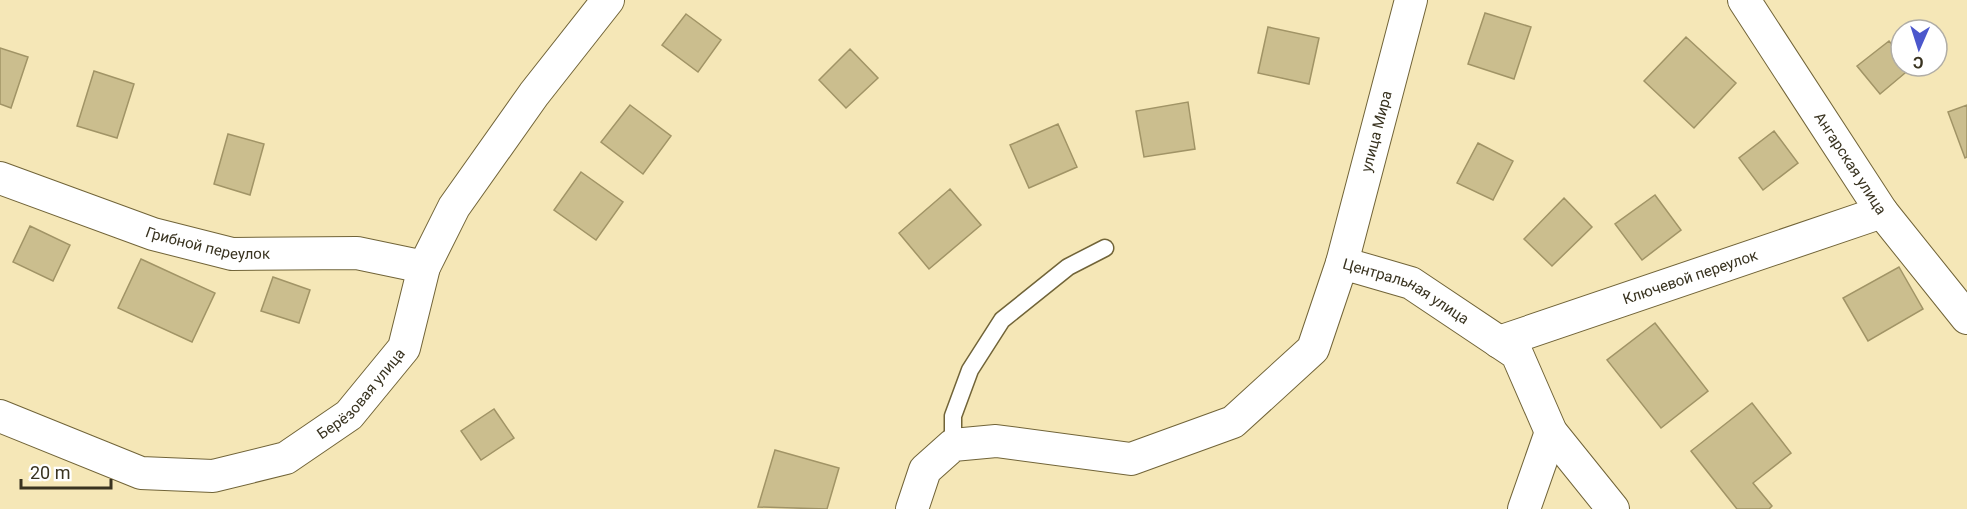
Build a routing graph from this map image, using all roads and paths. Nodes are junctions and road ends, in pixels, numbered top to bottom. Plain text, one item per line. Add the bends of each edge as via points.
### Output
1 (608, 0) edge
2 (1411, 0) edge
3 (1744, 0) edge
4 (0, 178) edge
5 (1882, 212) junction
6 (1105, 248) dead end
7 (1342, 263) junction
8 (424, 267) junction
9 (1967, 318) edge
10 (1499, 342) junction
11 (0, 416) edge
12 (1551, 432) junction
13 (953, 445) junction
14 (912, 509) edge
15 (1524, 509) edge
16 (1613, 509) edge

1 - 8 street, Берёзовая улица via 534,94 454,207
2 - 7 street, улица Мира
3 - 5 street, Ангарская улица
4 - 8 street, Грибной переулок via 153,234 232,254 357,253
5 - 9 street, Ангарская улица
5 - 10 street, Ключевой переулок
6 - 13 lane via 1068,267 1002,320 970,370 953,416
7 - 10 street, Центральная улица via 1411,283
7 - 13 street, Центральная улица via 1313,350 1233,422 1131,459 996,441
8 - 11 street, Берёзовая улица via 404,348 349,415 286,458 213,476 141,473
10 - 12 street, Центральная улица via 1517,354
12 - 15 street
12 - 16 street, Центральная улица
13 - 14 street via 926,470

